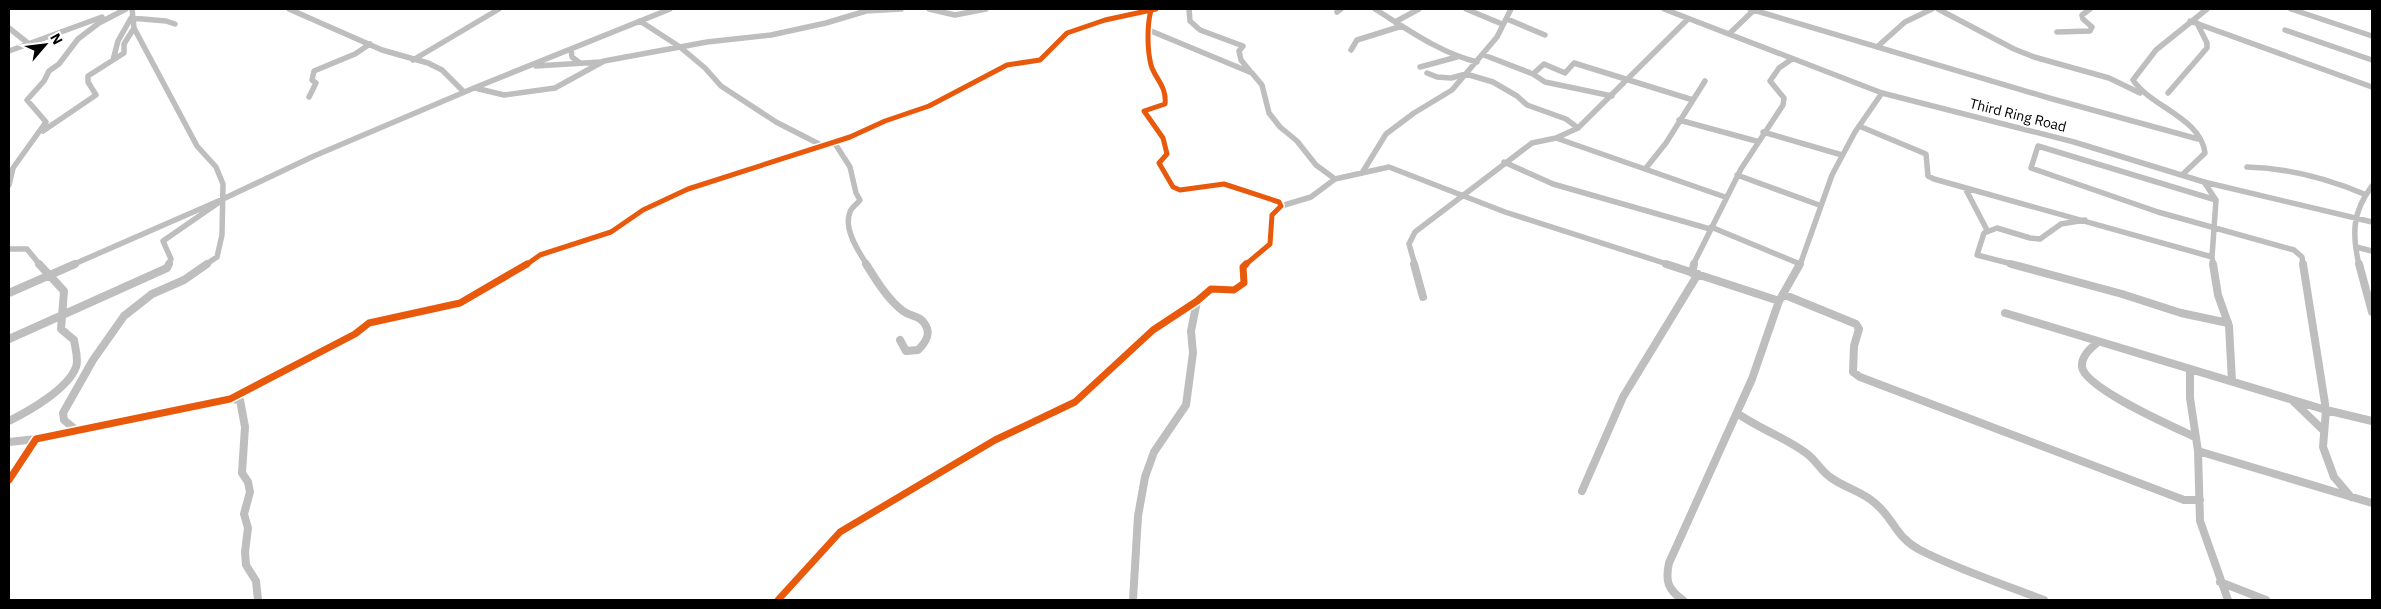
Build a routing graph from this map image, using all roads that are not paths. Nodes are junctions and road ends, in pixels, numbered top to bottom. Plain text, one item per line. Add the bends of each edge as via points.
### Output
1 (125, 9) edge
2 (132, 9) edge
3 (288, 9) edge
4 (499, 9) edge
5 (654, 9) edge
6 (670, 9) edge
7 (902, 9) edge
8 (929, 9) edge
9 (986, 9) edge
10 (1154, 9) edge
11 (1189, 9) edge
12 (1376, 9) edge
13 (1419, 9) edge
14 (1466, 9) edge
15 (1511, 9) edge
16 (1664, 9) edge
17 (1752, 9) edge
18 (1932, 9) edge
19 (1938, 9) edge
20 (2090, 9) edge
21 (2207, 9) edge
22 (2291, 9) edge
23 (653, 16) junction
24 (131, 18) junction
25 (1688, 18) junction
26 (1507, 19) junction
27 (640, 21) junction
28 (2190, 21) junction
29 (1395, 22) junction
30 (2197, 23) junction
31 (175, 24) dead end
32 (1502, 24) junction
33 (1402, 26) junction
34 (9, 28) edge
35 (134, 28) junction
36 (2285, 30) dead end
37 (1151, 31) junction
38 (2057, 32) dead end
39 (1729, 34) junction
40 (1544, 35) dead end
41 (2372, 36) edge
42 (29, 44) junction
43 (370, 44) junction
44 (680, 47) junction
45 (1877, 47) junction
46 (571, 48) junction
47 (1351, 50) dead end
48 (9, 51) edge
49 (1484, 54) junction
50 (1458, 57) junction
51 (1792, 59) junction
52 (113, 60) junction
53 (413, 60) junction
54 (2372, 60) edge
55 (604, 61) junction
56 (1477, 62) junction
57 (580, 63) junction
58 (529, 66) junction
59 (1420, 67) dead end
60 (1252, 73) junction
61 (1427, 73) dead end
62 (1466, 74) junction
63 (1533, 74) junction
64 (1628, 78) junction
65 (1705, 81) dead end
66 (2372, 87) edge
67 (474, 88) junction
68 (464, 92) junction
69 (1882, 93) junction
70 (2168, 93) dead end
71 (2145, 95) junction
72 (1612, 96) junction
73 (309, 97) dead end
74 (1693, 100) junction
75 (1679, 120) junction
76 (1860, 126) junction
77 (1578, 128) junction
78 (1763, 132) junction
79 (36, 135) junction
80 (1556, 138) junction
81 (2198, 139) junction
82 (834, 142) junction
83 (1756, 142) junction
84 (821, 145) junction
85 (1842, 155) junction
86 (1504, 162) junction
87 (2247, 167) dead end
88 (1646, 168) junction
89 (1362, 173) junction
90 (1737, 175) junction
91 (2182, 175) junction
92 (1335, 179) junction
93 (2204, 182) junction
94 (9, 186) edge
95 (2372, 186) edge
96 (1965, 188) junction
97 (2364, 194) junction
98 (1465, 195) junction
99 (1725, 197) junction
100 (1996, 197) junction
101 (222, 200) junction
102 (2216, 200) junction
103 (1819, 204) junction
104 (1973, 204) junction
105 (1281, 206) junction
106 (2354, 219) junction
107 (2085, 220) junction
108 (2372, 222) edge
109 (1710, 228) junction
110 (2214, 228) junction
111 (1987, 230) junction
112 (2356, 247) junction
113 (9, 249) edge
114 (2372, 251) edge
115 (2212, 257) junction
116 (1800, 264) junction
117 (1695, 274) junction
118 (51, 275) junction
119 (9, 293) edge
120 (1423, 297) dead end
121 (1782, 298) junction
122 (1197, 301) junction
123 (2372, 312) edge
124 (2005, 313) dead end
125 (64, 316) junction
126 (2228, 323) junction
127 (9, 339) edge
128 (900, 340) dead end
129 (2098, 342) junction
130 (2190, 370) junction
131 (2232, 381) junction
132 (230, 399) junction
133 (2290, 399) junction
134 (2326, 410) junction
135 (1737, 413) junction
136 (9, 421) edge
137 (2372, 421) edge
138 (76, 430) junction
139 (2324, 431) junction
140 (2195, 437) junction
141 (36, 438) junction
142 (9, 442) edge
143 (2198, 451) junction
144 (9, 480) edge
145 (1582, 491) dead end
146 (2350, 497) junction
147 (2200, 500) junction
148 (2372, 503) edge
149 (2220, 582) junction
150 (258, 600) edge
151 (778, 600) edge
152 (1133, 600) edge
153 (1683, 600) edge
154 (2044, 600) edge
155 (2228, 600) edge
156 (2266, 600) edge

1 - 42 street
1 - 79 street via 78,39 27,100 46,122
2 - 24 street
3 - 43 street
4 - 53 street
5 - 23 street
6 - 23 street
7 - 44 street via 866,11 754,38
8 - 9 street via 955,15
10 - 37 street via 1148,19
10 - 82 street via 1066,33 1040,60 1008,65 929,106
11 - 60 street via 1190,21 1200,30 1243,46 1239,51 1241,60
12 - 29 street
13 - 29 street
14 - 32 street
15 - 26 street
16 - 25 street, Third Ring Road
17 - 39 street
17 - 45 street
18 - 45 street via 1905,22
19 - 71 street via 2014,49 2109,78
20 - 38 street via 2082,15 2092,27 2090,31
21 - 28 street
22 - 41 street
23 - 27 street
24 - 31 street
24 - 35 street
24 - 52 street
25 - 39 street, Third Ring Road
25 - 64 street
26 - 32 street
26 - 40 street
27 - 44 street
27 - 46 street
28 - 30 street
28 - 71 street via 2137,71 2133,80
29 - 33 street
30 - 66 street
30 - 70 street via 2207,48
32 - 49 street
33 - 47 street via 1357,40
33 - 50 street
34 - 42 street
35 - 52 street via 124,44 124,53
35 - 101 street via 197,146 216,167 223,184
36 - 54 street
37 - 60 street
37 - 105 street via 1151,66 1166,100 1165,104 1144,111 1160,132 1167,150 1167,155 1158,163 1169,181 1180,190 1224,184 1279,202
39 - 51 street, Third Ring Road
42 - 48 street
43 - 53 street
43 - 73 street via 355,54 314,70 312,80 316,83
44 - 55 street
44 - 84 street via 721,86 776,122
45 - 81 street
46 - 57 street via 572,57
46 - 58 street
49 - 56 street
49 - 63 street
50 - 56 street
50 - 59 street
51 - 69 street, Third Ring Road
51 - 78 street via 1776,70 1770,79 1784,98 1783,105
52 - 79 street via 88,76 96,95 92,100 79,105
53 - 68 street via 442,70
55 - 57 street
55 - 67 street via 555,88 504,95
56 - 62 street
57 - 58 street
58 - 67 street
60 - 92 street via 1262,85 1269,112 1280,127 1297,140 1316,165
61 - 62 street via 1444,78
62 - 77 street via 1493,82 1527,105 1566,118
62 - 89 street via 1452,90 1386,134
63 - 64 street via 1544,64 1565,73 1574,63
63 - 72 street via 1545,82
64 - 72 street
64 - 74 street
65 - 74 street
67 - 68 street
68 - 101 street via 314,156
69 - 76 street
69 - 91 street, Third Ring Road via 2074,142
71 - 81 street via 2190,126
72 - 77 street
74 - 75 street
75 - 83 street
75 - 88 street
76 - 85 street
76 - 96 street via 1918,149 1926,154 1928,176
77 - 80 street
78 - 83 street
78 - 85 street
79 - 94 street via 13,168
80 - 86 street via 1532,143
80 - 88 street
81 - 91 street via 2204,143 2205,153
82 - 84 street
82 - 128 street via 850,166 860,200 849,211 847,227 863,260 902,310 921,318 928,330 927,341 918,350 906,351
83 - 90 street
84 - 132 street via 675,194 643,210 611,232 540,255 460,303 369,323 355,334
85 - 103 street
86 - 98 street
86 - 109 street via 1553,184
87 - 97 street via 2304,174 2336,182
88 - 99 street
89 - 92 street
89 - 98 street via 1389,167
90 - 99 street
90 - 103 street
91 - 93 street, Third Ring Road
92 - 105 street via 1311,197
93 - 102 street
93 - 106 street, Third Ring Road
95 - 97 street
96 - 100 street
96 - 104 street
97 - 106 street
98 - 117 street via 1505,212
98 - 120 street via 1415,232 1409,244
99 - 109 street
100 - 104 street via 1985,197
100 - 107 street
101 - 118 street
101 - 125 street via 163,241 171,259 167,268
101 - 138 street via 222,235 217,256 184,280 152,294 124,316 93,360 63,413 64,420
102 - 110 street
102 - 110 street via 2038,146 2031,168
103 - 116 street
104 - 111 street
105 - 122 street via 1272,215 1270,244 1243,267 1244,282 1234,290 1211,289
106 - 108 street, Third Ring Road
106 - 112 street via 2352,234
107 - 111 street via 2061,224 2048,236 2036,239 2005,229
107 - 115 street
109 - 116 street
109 - 117 street via 1692,266
110 - 115 street
110 - 134 street via 2294,250 2302,257
111 - 126 street via 1977,254 1980,257
112 - 114 street
112 - 123 street
113 - 118 street via 27,249 34,261
115 - 126 street via 2218,295
116 - 121 street
117 - 121 street
117 - 145 street via 1623,398
118 - 119 street
118 - 125 street via 64,291
121 - 135 street
121 - 147 street via 1856,324 1859,328 1854,346 1853,372 1860,377 2184,500
122 - 151 street via 1154,330 1075,402 995,440 840,532
122 - 152 street via 1190,331 1193,353 1186,405 1154,452 1145,477 1138,516
124 - 129 street
125 - 127 street
125 - 136 street via 61,329 74,340 76,367 55,392
126 - 131 street
129 - 130 street
129 - 140 street via 2085,354 2082,368 2087,378 2131,405
130 - 131 street
130 - 140 street
131 - 133 street
132 - 138 street
132 - 150 street via 240,400 243,408 242,473 250,492 244,507 248,528 246,565 256,581
133 - 134 street
133 - 139 street
134 - 137 street
134 - 139 street
135 - 153 street via 1669,563 1668,588
135 - 154 street via 1754,426 1804,451 1831,478 1877,504 1900,537 1919,550
138 - 141 street
139 - 146 street via 2323,448 2330,467
140 - 143 street
141 - 142 street
141 - 144 street
143 - 146 street
143 - 147 street
146 - 148 street
147 - 149 street via 2200,521
149 - 155 street
149 - 156 street

